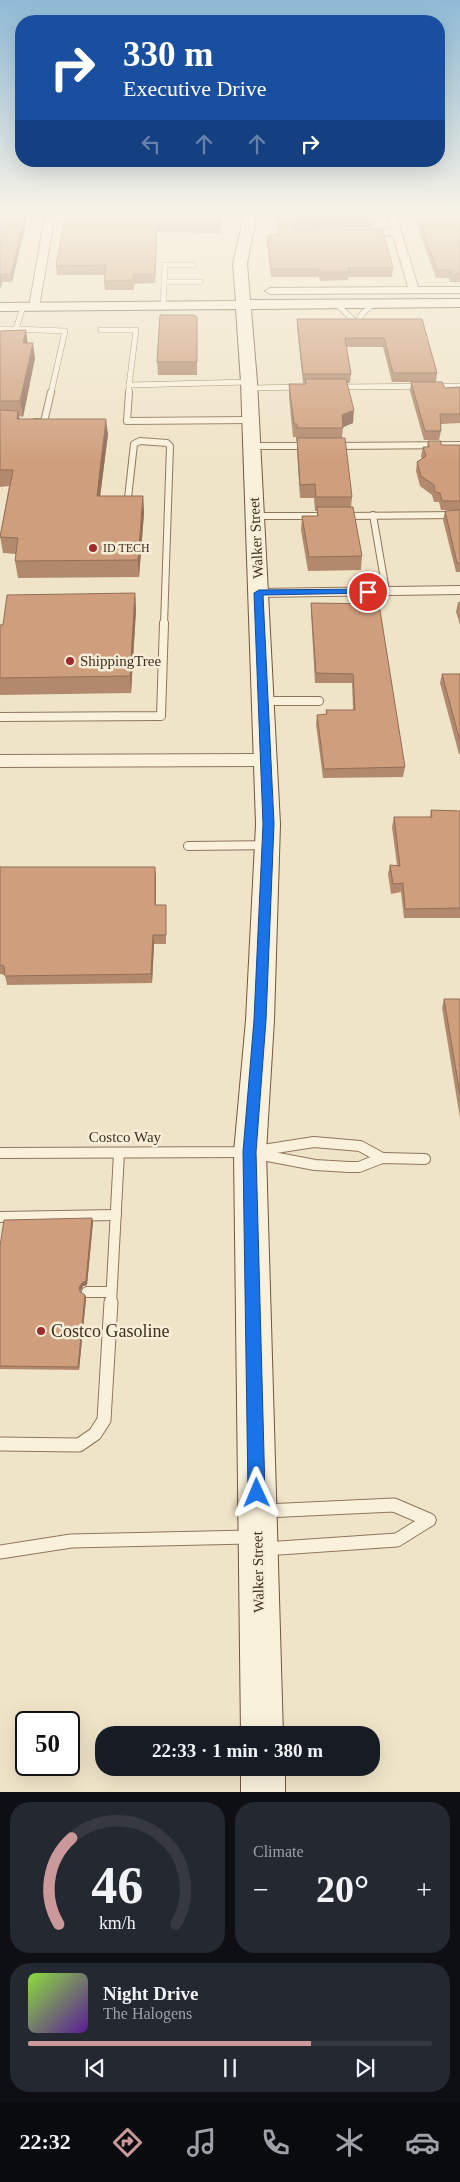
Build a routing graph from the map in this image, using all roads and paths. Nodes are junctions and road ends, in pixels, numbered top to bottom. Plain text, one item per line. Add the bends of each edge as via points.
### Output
1 (31, 295) edge
2 (163, 295) edge
3 (243, 295) edge
4 (433, 295) edge
5 (460, 301) edge
6 (244, 305) junction
7 (163, 306) junction
8 (0, 307) edge
9 (28, 307) junction
10 (0, 329) edge
11 (16, 329) junction
12 (101, 330) dead end
13 (129, 385) junction
14 (249, 385) junction
15 (460, 386) edge
16 (308, 387) edge
17 (328, 387) edge
18 (250, 420) junction
19 (26, 421) edge
20 (460, 445) edge
21 (251, 446) junction
22 (311, 446) edge
23 (331, 446) edge
24 (128, 498) edge
25 (373, 515) junction
26 (460, 515) edge
27 (255, 516) junction
28 (460, 590) edge
29 (386, 591) junction
30 (259, 593) junction
31 (263, 701) junction
32 (319, 701) dead end
33 (0, 717) edge
34 (265, 760) junction
35 (0, 761) edge
36 (267, 845) junction
37 (188, 846) dead end
38 (119, 1152) junction
39 (250, 1152) junction
40 (0, 1153) edge
41 (382, 1158) junction
42 (425, 1160) dead end
43 (116, 1214) junction
44 (0, 1217) edge
45 (87, 1292) dead end
46 (111, 1292) junction
47 (0, 1444) edge
48 (258, 1533) junction
49 (0, 1552) edge
50 (262, 1726) edge
51 (263, 1776) edge
52 (263, 1792) edge

1 - 9 street
2 - 7 lane
3 - 6 main road, Walker Street
4 - 5 street
5 - 6 main road
6 - 7 main road
6 - 14 main road, Walker Street
7 - 9 main road
8 - 9 main road
9 - 11 lane
10 - 11 lane
11 - 19 lane via 65,331 44,422
12 - 13 lane via 136,330
13 - 14 lane
13 - 18 lane via 127,421
14 - 16 lane
14 - 18 main road, Walker Street
15 - 17 lane
18 - 21 main road, Walker Street
20 - 23 lane
21 - 22 lane
21 - 27 main road, Walker Street
24 - 33 lane via 134,444 140,441 167,443 170,446 162,716
25 - 26 lane
25 - 27 lane
25 - 29 lane
27 - 30 main road, Walker Street
28 - 29 street
29 - 30 street
30 - 31 main road, Walker Street
31 - 32 lane
31 - 34 main road, Walker Street
34 - 35 street
34 - 36 main road, Walker Street
36 - 37 lane
36 - 39 main road, Walker Street via 260,1020
38 - 39 lane, Costco Way
38 - 40 lane, Costco Way
38 - 43 lane
39 - 41 lane, Costco Way via 315,1165 359,1167
39 - 41 lane via 314,1142 360,1146
39 - 48 main road, Walker Street
41 - 42 lane
43 - 44 lane
43 - 46 lane
45 - 46 lane
46 - 47 lane via 104,1420 95,1434 80,1445
48 - 48 lane via 397,1540 429,1520 394,1505
48 - 49 lane via 71,1541
48 - 50 main road, Walker Street
51 - 52 main road

